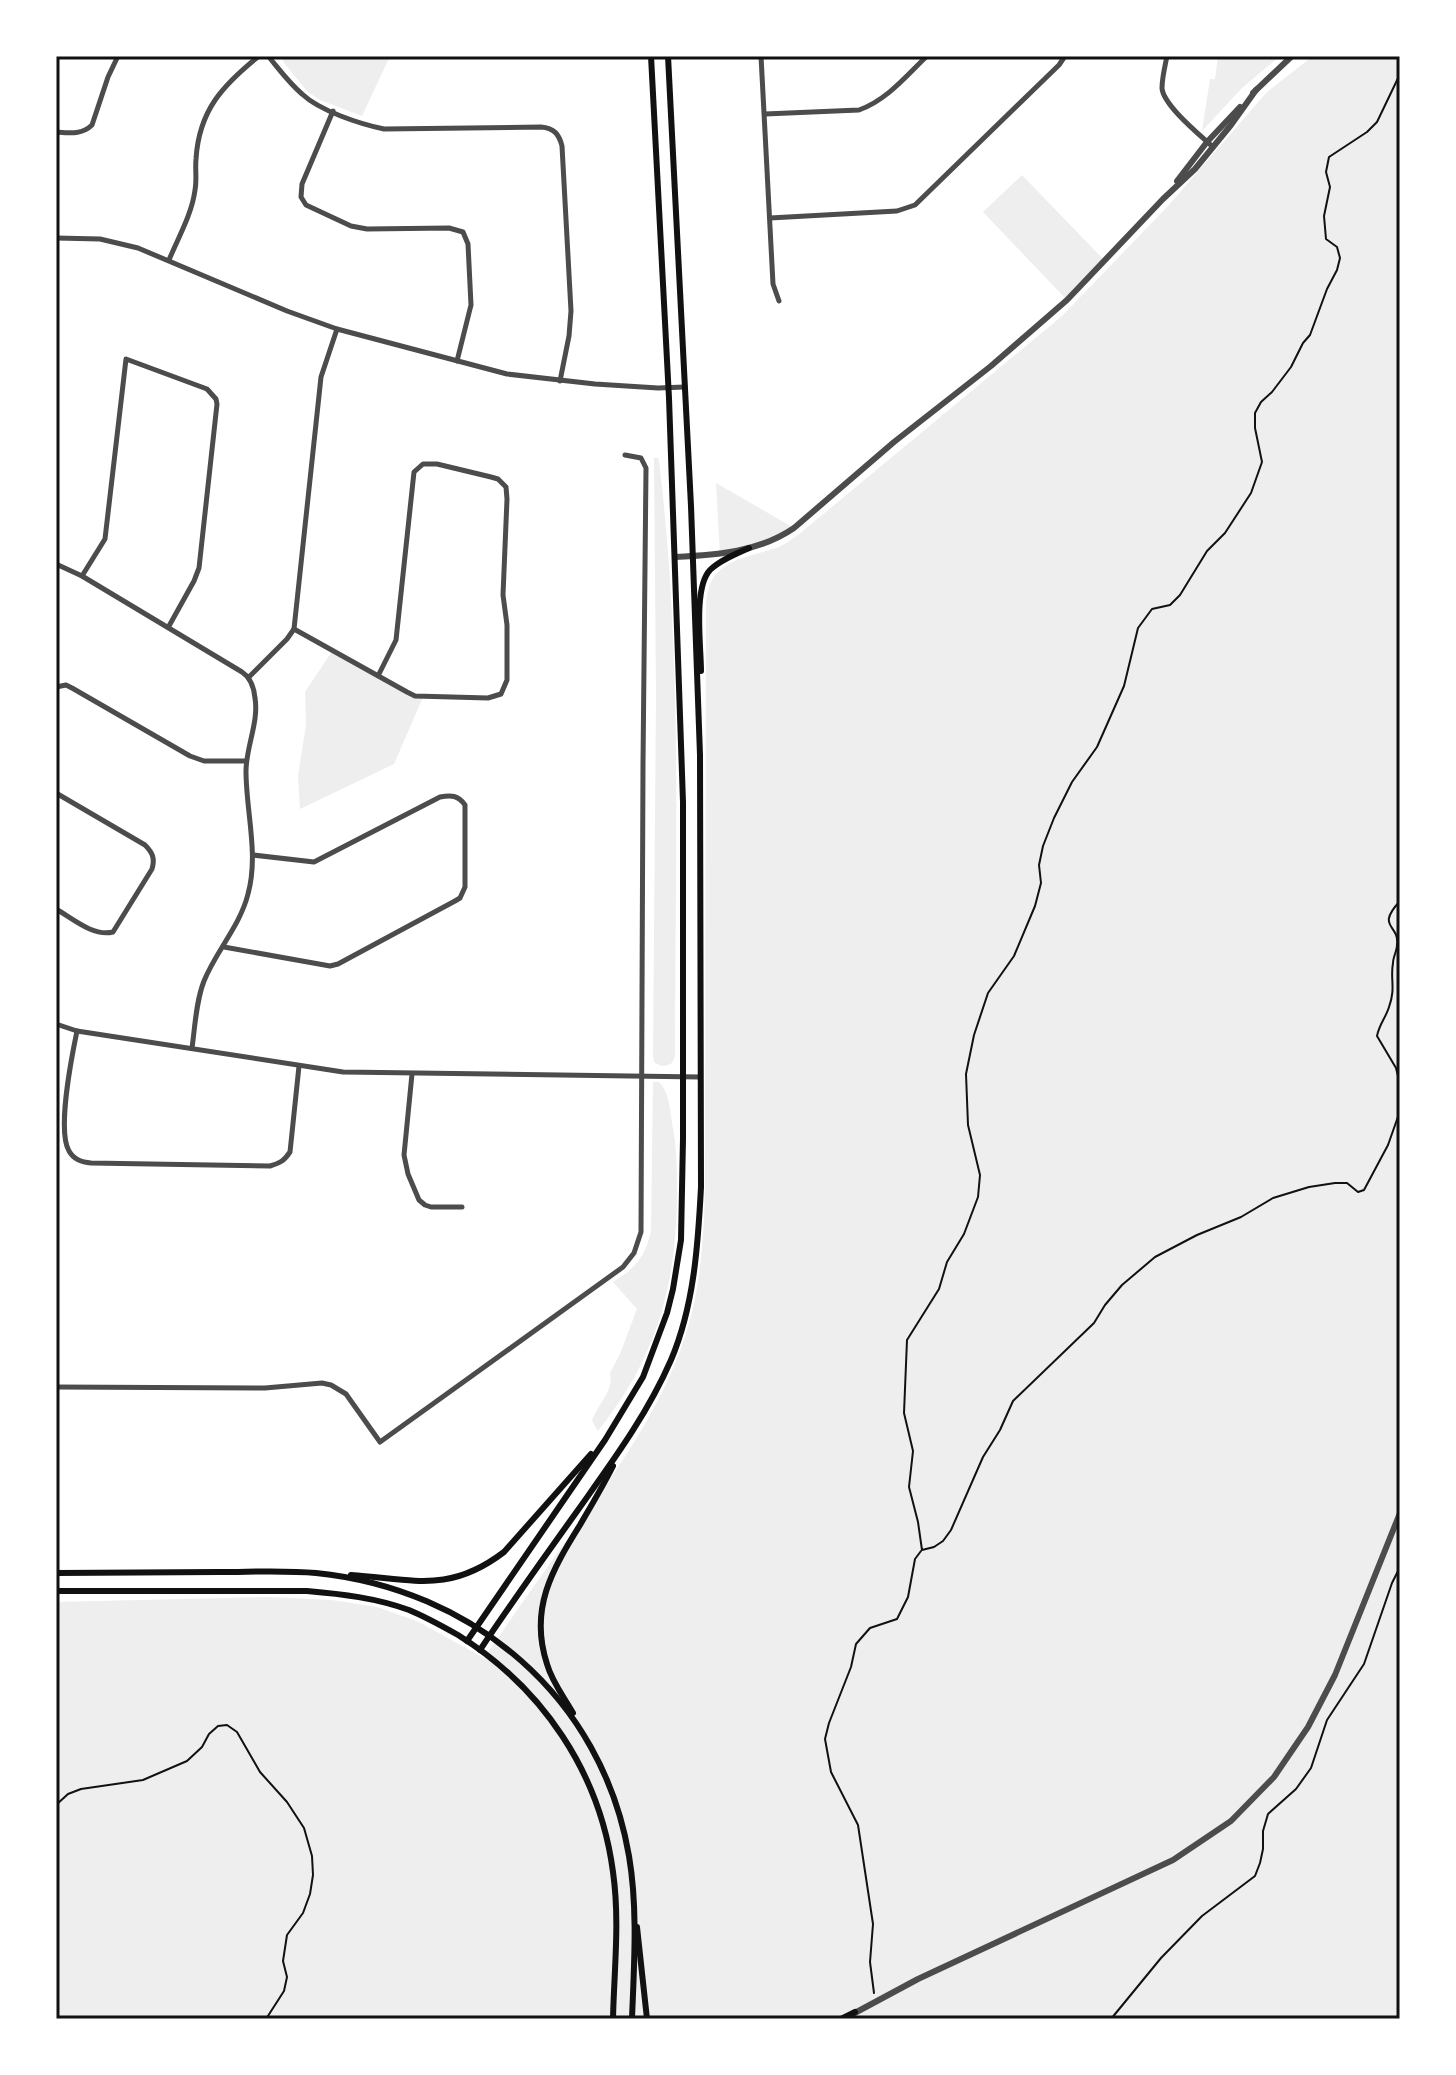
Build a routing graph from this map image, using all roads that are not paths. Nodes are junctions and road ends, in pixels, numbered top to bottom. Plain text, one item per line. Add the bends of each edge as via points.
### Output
1 (118, 56) edge
2 (259, 56) edge
3 (268, 56) edge
4 (651, 56) edge
5 (668, 56) edge
6 (761, 56) edge
7 (927, 56) edge
8 (1065, 56) edge
9 (1167, 56) edge
10 (1292, 56) edge
11 (333, 111) junction
12 (765, 114) junction
13 (56, 132) edge
14 (1210, 144) junction
15 (770, 218) junction
16 (56, 238) edge
17 (169, 260) junction
18 (779, 301) dead end
19 (337, 329) junction
20 (457, 361) junction
21 (560, 381) junction
22 (685, 387) junction
23 (668, 388) junction
24 (625, 455) dead end
25 (749, 548) junction
26 (693, 556) junction
27 (675, 557) junction
28 (56, 564) edge
29 (82, 576) junction
30 (169, 626) junction
31 (294, 629) junction
32 (378, 676) junction
33 (249, 677) junction
34 (56, 687) edge
35 (700, 755) junction
36 (246, 761) junction
37 (56, 793) edge
38 (253, 855) junction
39 (56, 909) edge
40 (224, 947) junction
41 (56, 1024) edge
42 (77, 1031) junction
43 (192, 1048) junction
44 (299, 1066) junction
45 (412, 1074) junction
46 (642, 1077) junction
47 (682, 1077) junction
48 (700, 1077) junction
49 (462, 1207) dead end
50 (56, 1387) edge
51 (605, 1440) junction
52 (625, 1445) junction
53 (1400, 1513) edge
54 (56, 1573) edge
55 (316, 1573) junction
56 (56, 1591) edge
57 (476, 1627) junction
58 (490, 1635) junction
59 (467, 1641) junction
60 (480, 1650) junction
61 (583, 1734) junction
62 (632, 1876) junction
63 (855, 2012) joint
64 (613, 2019) edge
65 (632, 2019) edge
66 (647, 2019) edge
67 (843, 2019) edge

1 - 13 street via 92,125 80,132
2 - 17 street via 225,85 204,118 193,203
3 - 11 street via 304,96
4 - 23 main road
5 - 22 main road
6 - 12 street
7 - 12 street via 871,106
8 - 15 street via 915,205 897,211
9 - 14 street via 1163,94
10 - 14 street
11 - 20 street via 302,184 303,201 359,228 463,232 471,305
11 - 21 street via 384,129 555,131 562,146 571,311
12 - 15 street
14 - 25 street via 1195,169 1067,300 794,528
15 - 18 street via 773,284
16 - 17 street via 100,239
17 - 19 street
19 - 20 street
19 - 31 street via 321,377
20 - 21 street
21 - 23 street
22 - 23 street
22 - 26 main road
23 - 27 main road
24 - 46 street via 641,458 646,468
25 - 26 street
25 - 35 main road via 711,569 702,590
26 - 27 street
26 - 35 main road
27 - 47 main road via 683,802
28 - 29 street
29 - 30 street
29 - 30 street via 105,539 126,359 207,389 217,404 200,560
30 - 33 street
31 - 32 street
31 - 33 street
32 - 32 street via 423,697 488,698 505,688 507,499 506,487 498,479 437,464 423,464 414,472 396,640
33 - 36 street via 256,710
34 - 36 street via 72,688 190,756
35 - 48 main road
36 - 38 street
37 - 39 street via 145,845 154,862 113,932 93,930
38 - 40 street via 246,903
38 - 40 street via 314,862 440,797 454,796 465,805 465,887 455,901 330,966
40 - 43 street via 202,989
41 - 42 street
42 - 43 street
42 - 44 street via 67,1086 66,1137 74,1157 91,1163 279,1164 290,1152
43 - 44 street
44 - 45 street
45 - 46 street
45 - 49 street via 404,1155 408,1174 425,1205
46 - 47 street
46 - 50 street via 641,1232 630,1260 380,1442 346,1394 322,1383 265,1388
47 - 48 street
47 - 51 main road via 682,1222 673,1289 643,1377
48 - 52 main road via 699,1224 690,1293 671,1358
51 - 55 main road via 504,1552 474,1571 427,1582
51 - 57 main road
52 - 58 main road
52 - 61 main road via 544,1592 541,1635 548,1668
53 - 63 street via 1335,1675 1308,1727 1274,1777 1231,1821 1173,1860
54 - 55 main road
55 - 57 main road via 404,1592
56 - 59 main road via 346,1594 410,1611
57 - 58 main road
57 - 59 main road
58 - 60 main road
58 - 61 main road via 540,1679
59 - 60 main road
60 - 64 main road via 542,1707 570,1747 594,1798 615,1894
61 - 62 main road via 607,1779
62 - 65 main road
62 - 66 main road
63 - 67 main road

